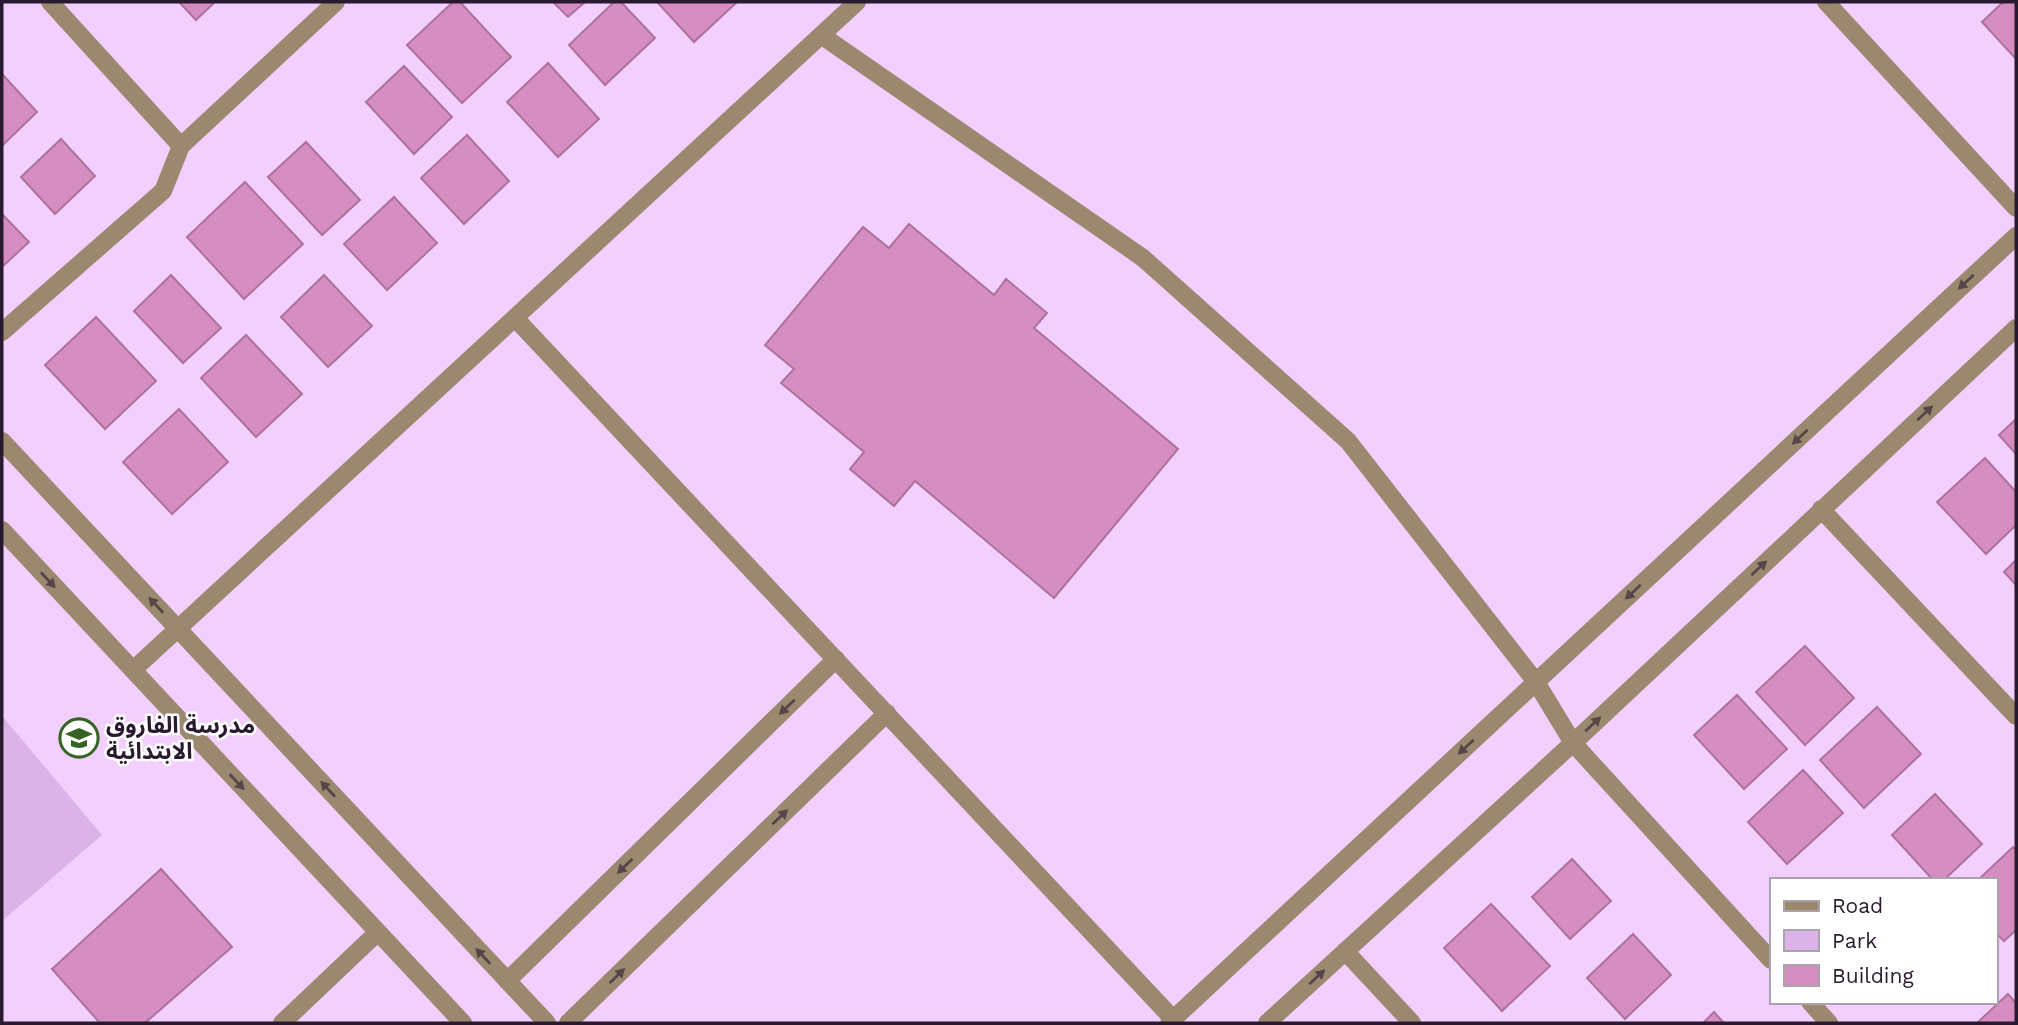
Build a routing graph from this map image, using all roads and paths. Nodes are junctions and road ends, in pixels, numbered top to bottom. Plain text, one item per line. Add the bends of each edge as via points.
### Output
1 (50, 2) edge
2 (336, 2) edge
3 (858, 2) edge
4 (1826, 2) edge
5 (821, 35) junction
6 (181, 146) junction
7 (2016, 208) edge
8 (2016, 236) edge
9 (514, 317) junction
10 (2016, 328) edge
11 (2, 332) edge
12 (2, 441) edge
13 (1821, 509) junction
14 (2, 530) edge
15 (177, 629) junction
16 (836, 659) junction
17 (133, 670) junction
18 (1536, 682) junction
19 (887, 713) junction
20 (2016, 716) edge
21 (1573, 743) junction
22 (378, 932) junction
23 (1345, 951) junction
24 (1770, 959) edge
25 (508, 981) junction
26 (1812, 1004) edge
27 (1171, 1021) edge
28 (282, 1023) edge
29 (463, 1023) edge
30 (547, 1023) edge
31 (568, 1023) edge
32 (1267, 1023) edge
33 (1412, 1023) edge
34 (1829, 1023) edge

1 - 6 street
2 - 6 street
3 - 5 street
4 - 7 street
5 - 9 street
5 - 18 street via 1143,258 1338,432
6 - 11 street via 163,191
8 -> 18 street
9 - 15 street
9 - 16 street
13 -> 10 street
15 -> 12 street
13 - 20 street
21 -> 13 street
14 -> 17 street
15 - 17 street
25 -> 15 street
16 - 19 street
16 -> 25 street
17 -> 22 street
18 - 21 street
18 -> 27 street
19 - 27 street
31 -> 19 street
21 - 23 street
21 - 24 street
22 - 28 street
22 - 29 street
32 -> 23 street
23 - 33 street
25 - 30 street
26 - 34 street

